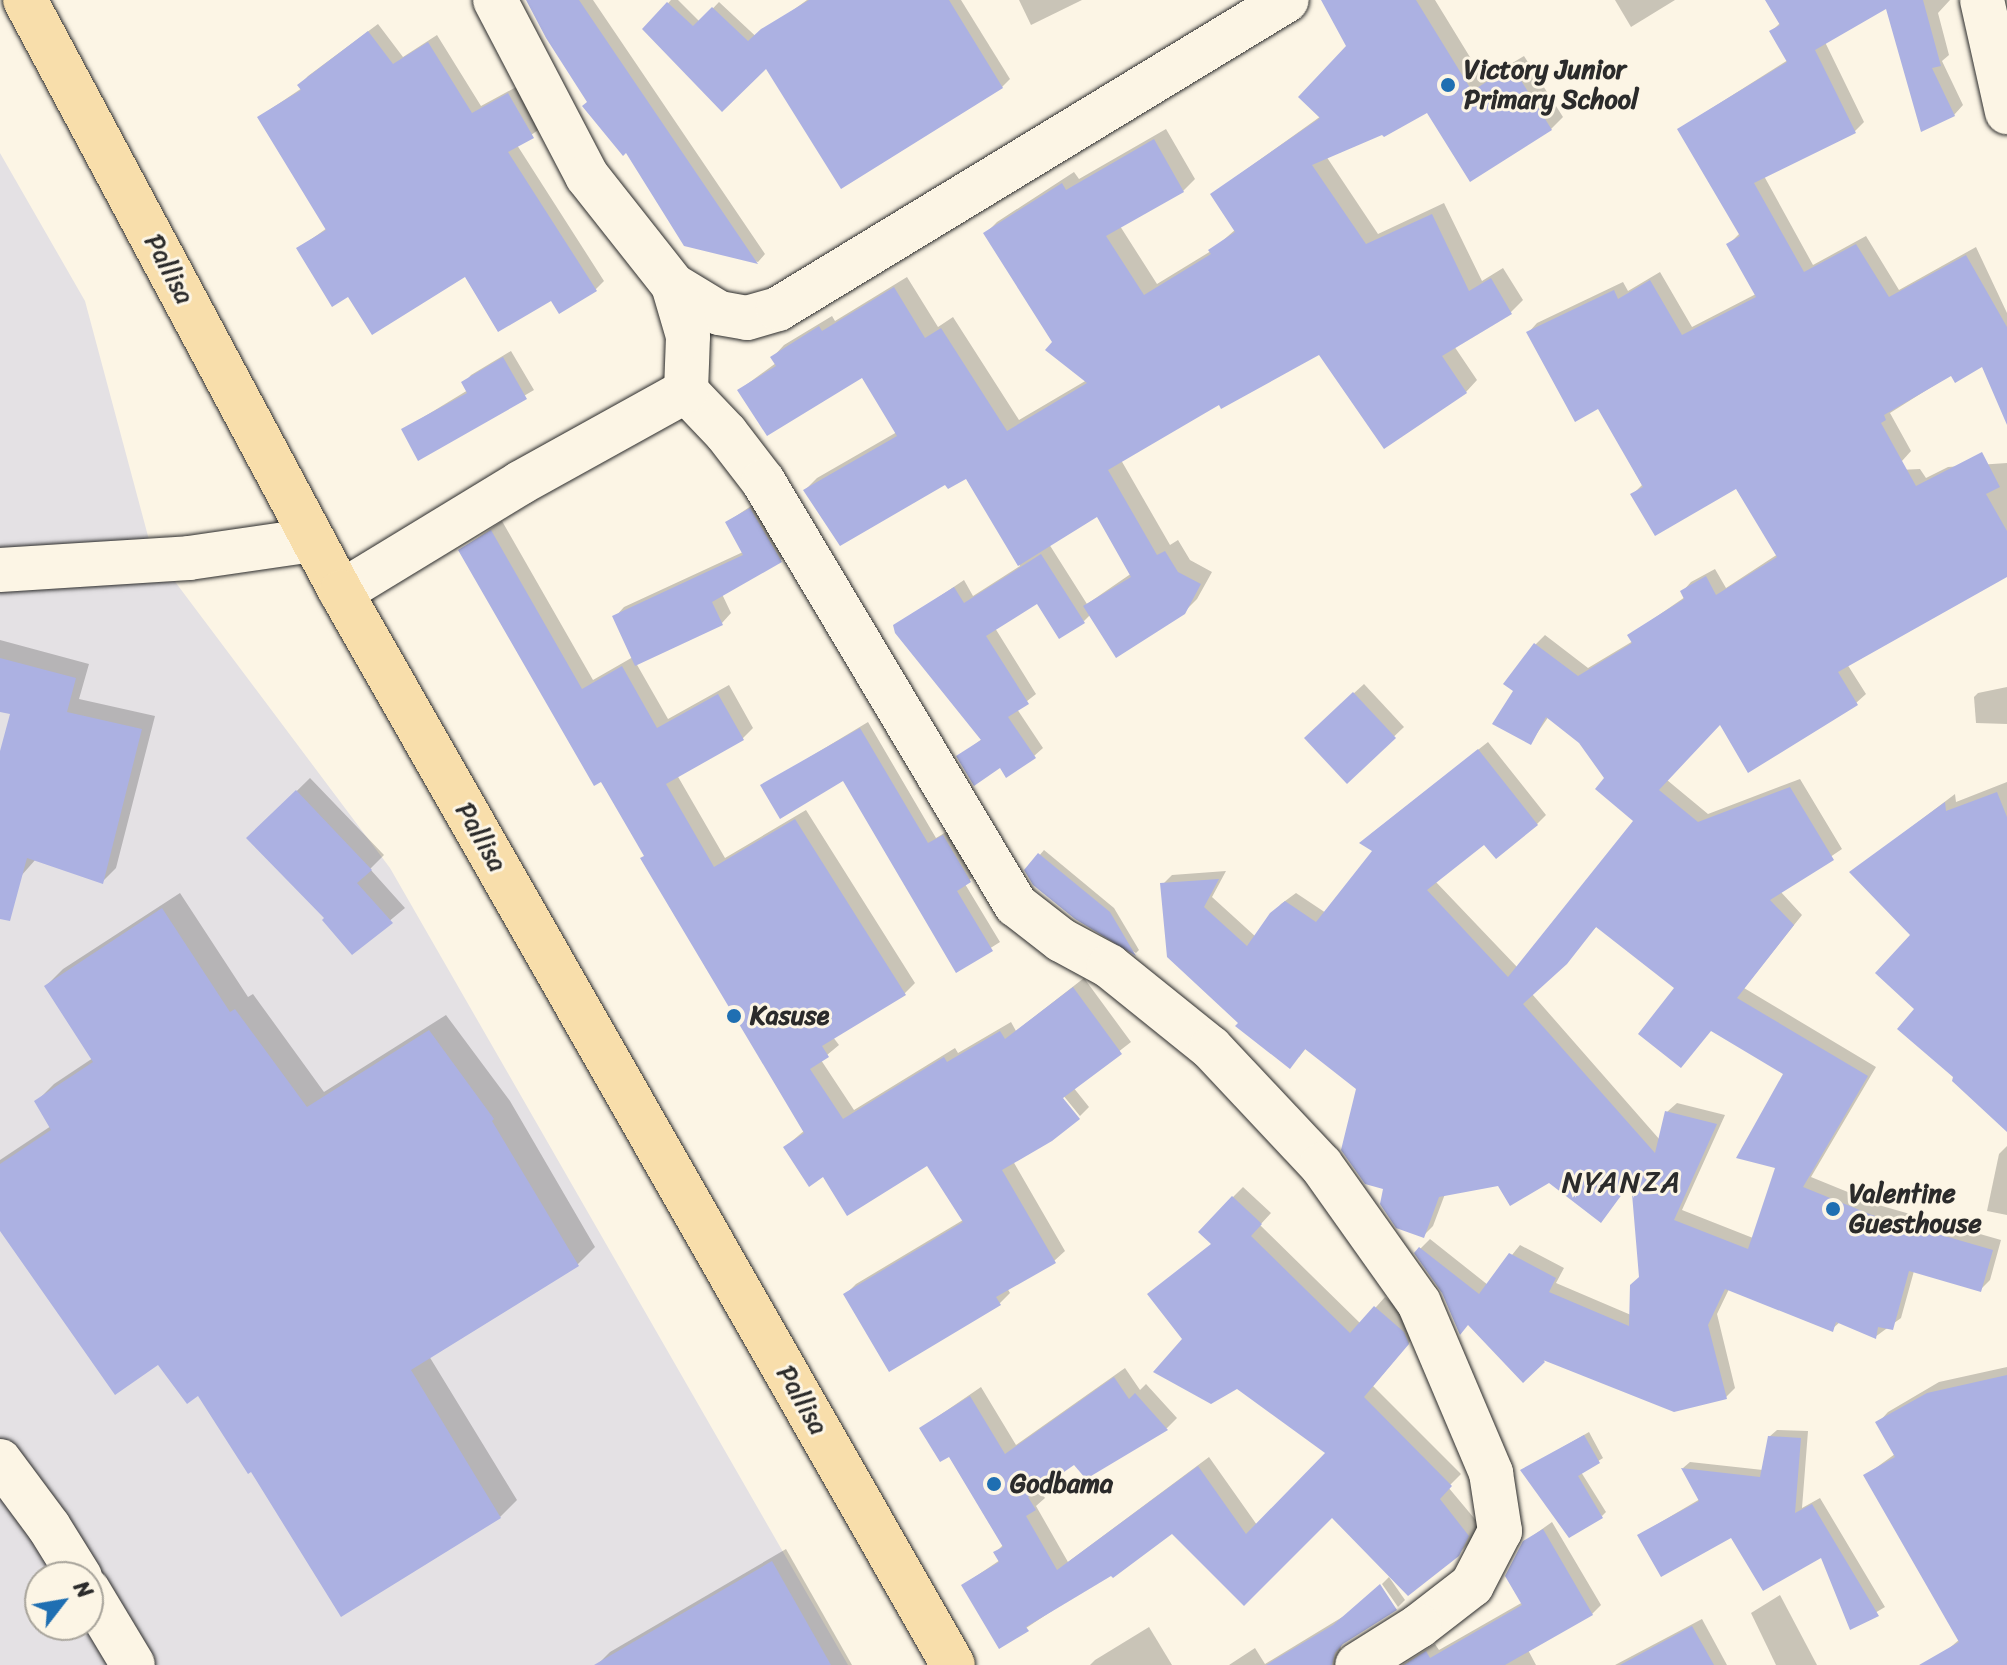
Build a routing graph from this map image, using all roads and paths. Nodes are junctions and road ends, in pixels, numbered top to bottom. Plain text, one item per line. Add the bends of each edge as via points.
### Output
1 (25, 0) edge
2 (495, 0) edge
3 (1287, 0) edge
4 (1982, 0) edge
5 (2007, 112) edge
6 (673, 285) junction
7 (686, 391) junction
8 (313, 540) junction
9 (0, 570) edge
10 (341, 592) junction
11 (0, 1461) edge
12 (70, 1561) edge
13 (104, 1617) edge
14 (133, 1665) edge
15 (953, 1665) edge
16 (1357, 1665) edge

1 - 8 main road, Pallisa
2 - 6 street via 587,176
3 - 6 street via 778,309 747,318 719,313
4 - 5 street
6 - 7 street via 688,336
7 - 10 street via 520,483
7 - 16 street via 763,481 1016,905 1061,940 1109,966 1211,1048 1321,1165 1419,1303 1491,1473 1500,1531 1472,1585
8 - 9 street via 189,558
8 - 10 main road, Pallisa
10 - 15 main road, Pallisa
11 - 12 street
13 - 14 street

